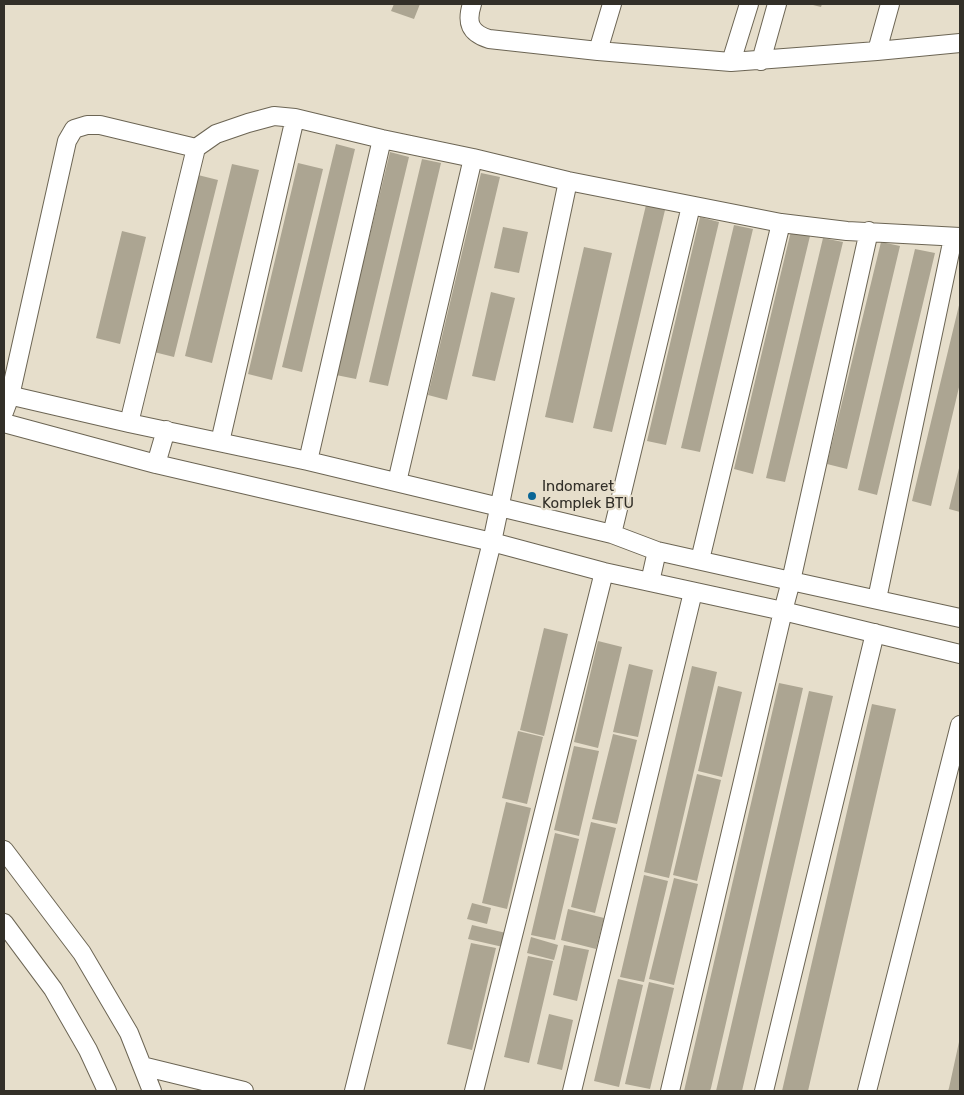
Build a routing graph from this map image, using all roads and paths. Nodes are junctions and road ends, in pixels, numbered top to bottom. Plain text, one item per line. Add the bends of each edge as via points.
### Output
1 (472, 4) edge
2 (612, 4) edge
3 (749, 4) edge
4 (777, 4) edge
5 (890, 4) edge
6 (960, 43) edge
7 (598, 51) junction
8 (877, 51) junction
9 (761, 61) junction
10 (731, 62) junction
11 (295, 118) junction
12 (382, 139) junction
13 (196, 148) junction
14 (473, 158) junction
15 (568, 182) junction
16 (691, 206) junction
17 (781, 223) junction
18 (869, 231) junction
19 (957, 238) edge
20 (7, 395) edge
21 (4, 412) edge
22 (4, 423) edge
23 (129, 423) junction
24 (166, 430) junction
25 (220, 442) junction
26 (308, 461) junction
27 (156, 464) junction
28 (397, 482) junction
29 (500, 506) junction
30 (612, 534) junction
31 (492, 542) junction
32 (657, 551) junction
33 (700, 560) junction
34 (604, 572) junction
35 (791, 581) junction
36 (650, 582) junction
37 (693, 592) junction
38 (876, 599) junction
39 (783, 612) junction
40 (960, 618) edge
41 (875, 633) junction
42 (960, 654) edge
43 (960, 725) edge
44 (4, 850) edge
45 (4, 924) edge
46 (142, 1066) junction
47 (107, 1091) edge
48 (152, 1091) edge
49 (244, 1091) edge
50 (354, 1091) edge
51 (474, 1091) edge
52 (572, 1091) edge
53 (670, 1091) edge
54 (764, 1091) edge
55 (867, 1091) edge

1 - 7 street via 469,20 478,36
2 - 7 street
3 - 10 street
4 - 9 street
5 - 8 street
6 - 8 street
7 - 10 street
8 - 9 street
9 - 10 street
11 - 12 street
11 - 13 street via 274,116 248,123 216,134
11 - 25 street
12 - 14 street
12 - 26 street
13 - 20 street via 100,125 74,129 67,141
13 - 23 street
14 - 15 street
14 - 28 street
15 - 16 street
15 - 29 street
16 - 17 street
16 - 30 street
17 - 18 street
17 - 33 street
18 - 19 street
18 - 35 street
19 - 38 street
20 - 21 street
20 - 23 street
22 - 27 street
23 - 24 street
24 - 25 street
24 - 27 street
25 - 26 street
26 - 28 street
27 - 31 street
28 - 29 street
29 - 30 street
29 - 31 street
30 - 32 street
31 - 34 street
31 - 50 street
32 - 33 street
32 - 36 street
33 - 35 street
34 - 36 street
34 - 51 street
35 - 38 street
35 - 39 street
36 - 37 street
37 - 39 street
37 - 52 street
38 - 40 street
39 - 41 street
39 - 53 street
41 - 42 street
41 - 54 street
43 - 55 street
44 - 46 street via 82,953 129,1033
45 - 47 street via 54,989
46 - 48 street
46 - 49 street

